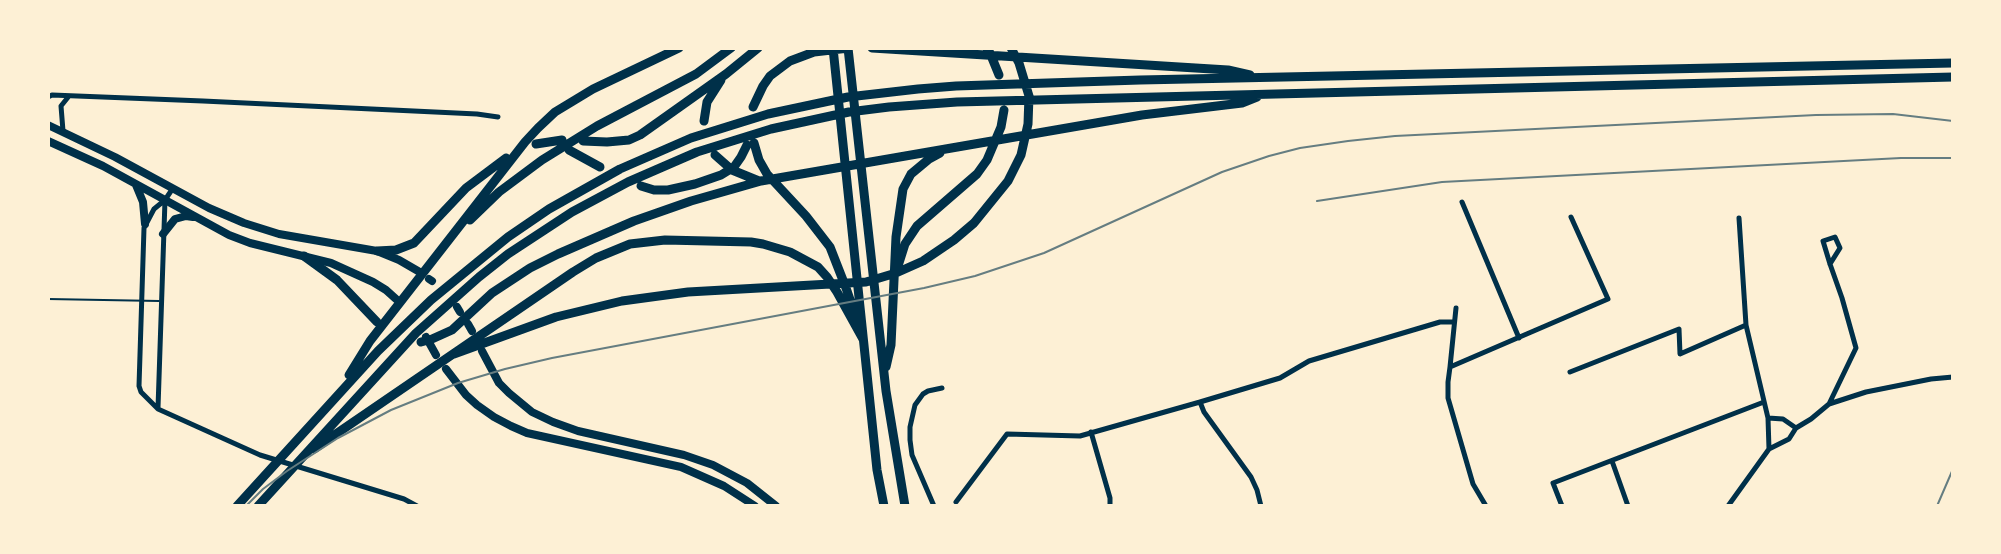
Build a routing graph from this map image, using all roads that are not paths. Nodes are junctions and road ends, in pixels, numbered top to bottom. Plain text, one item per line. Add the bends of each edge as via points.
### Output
1 (679, 48) edge
2 (731, 48) edge
3 (758, 48) edge
4 (833, 48) edge
5 (848, 48) edge
6 (872, 48) edge
7 (943, 48) edge
8 (987, 48) edge
9 (1011, 48) edge
10 (954, 52) junction
11 (1953, 63) edge
12 (726, 74) junction
13 (999, 75) dead end
14 (1953, 77) edge
15 (1264, 79) junction
16 (1265, 94) junction
17 (69, 96) junction
18 (48, 97) edge
19 (753, 107) dead end
20 (1004, 110) dead end
21 (498, 117) dead end
22 (705, 121) dead end
23 (48, 125) edge
24 (63, 131) junction
25 (48, 141) edge
26 (583, 141) dead end
27 (558, 142) dead end
28 (536, 144) dead end
29 (965, 145) junction
30 (568, 150) dead end
31 (506, 158) dead end
32 (718, 158) dead end
33 (600, 167) dead end
34 (761, 181) junction
35 (135, 184) junction
36 (641, 186) dead end
37 (173, 188) junction
38 (165, 200) junction
39 (1462, 202) dead end
40 (193, 217) junction
41 (1571, 217) dead end
42 (1739, 218) dead end
43 (145, 224) junction
44 (163, 234) junction
45 (445, 245) junction
46 (377, 251) junction
47 (304, 256) junction
48 (1830, 264) junction
49 (418, 271) dead end
50 (895, 277) junction
51 (48, 299) edge
52 (396, 299) dead end
53 (142, 300) junction
54 (161, 301) junction
55 (1456, 308) dead end
56 (377, 322) dead end
57 (1454, 322) junction
58 (1746, 325) junction
59 (1519, 338) junction
60 (863, 339) junction
61 (423, 340) joint
62 (482, 351) dead end
63 (454, 354) junction
64 (436, 355) dead end
65 (1450, 368) junction
66 (446, 369) dead end
67 (884, 372) junction
68 (1570, 372) dead end
69 (1953, 377) edge
70 (942, 388) dead end
71 (338, 392) junction
72 (1200, 402) junction
73 (1764, 402) junction
74 (1829, 404) junction
75 (158, 409) junction
76 (1768, 418) junction
77 (1796, 428) junction
78 (1091, 432) junction
79 (1769, 449) junction
80 (300, 459) junction
81 (1612, 461) junction
82 (956, 502) dead end
83 (237, 506) edge
84 (258, 506) edge
85 (417, 506) edge
86 (755, 506) edge
87 (776, 506) edge
88 (884, 506) edge
89 (904, 506) edge
90 (934, 506) edge
91 (1110, 506) edge
92 (1261, 506) edge
93 (1486, 506) edge
94 (1562, 506) edge
95 (1628, 506) edge
96 (1728, 506) edge

1 - 45 highway via 593,88 555,112 525,142
2 - 45 highway via 672,88 565,145 521,175
3 - 12 highway
4 - 60 highway
5 - 19 highway via 814,52 778,69 763,86
5 - 67 highway
6 - 10 highway
7 - 10 highway
8 - 13 highway
9 - 63 highway via 1020,63 1029,96 1021,155 1008,181 974,223 933,255 866,282 697,292 586,308
10 - 15 highway via 1228,70
11 - 15 highway
12 - 22 highway via 707,102
12 - 26 highway via 640,135 618,141
14 - 16 highway
15 - 71 highway via 956,86 848,97 768,114 691,138 620,169 507,237 431,300
16 - 29 highway via 1242,103 1142,115
16 - 80 highway via 919,104 849,112 771,129 697,152 572,212 479,277 416,333
17 - 18 street
17 - 21 street
17 - 24 street via 61,106
20 - 50 highway via 987,160 977,174 917,226 905,244
23 - 24 main road
24 - 37 main road
25 - 35 main road
27 - 28 highway
29 - 34 highway
29 - 50 highway via 929,159 910,174 900,203
30 - 33 highway
31 - 46 highway via 466,188 414,243 396,250
32 - 34 highway via 742,175
34 - 61 highway via 664,209 558,254 505,283 452,330
35 - 38 main road
35 - 43 main road via 143,202
36 - 60 highway via 668,190 721,175 734,167 750,144 767,174 830,247
37 - 38 street
37 - 46 main road via 257,228
38 - 40 main road
38 - 43 street
38 - 44 street
39 - 59 street
40 - 44 main road via 175,219
40 - 47 main road via 250,243
41 - 59 street via 1608,299
42 - 58 street
43 - 53 street
44 - 54 street
45 - 71 highway via 370,341
46 - 49 main road
47 - 52 main road via 356,272
47 - 56 highway via 337,280
48 - 48 street via 1823,241 1835,237 1840,248
48 - 74 street via 1856,348
50 - 67 highway via 891,345
51 - 53 lane
53 - 54 lane
53 - 75 street via 139,386
54 - 75 street
55 - 57 street
57 - 65 street
57 - 72 street via 1440,322 1309,361 1280,378
58 - 68 street via 1680,354 1679,329
58 - 73 street
59 - 65 street
60 - 63 highway via 818,267 790,252 763,244 646,241 613,250 573,272
60 - 88 highway
61 - 64 main road
62 - 87 main road via 507,391 532,412 578,431 713,465 747,483
63 - 80 highway
65 - 93 street via 1448,398 1473,483
66 - 86 main road via 477,405 527,433 681,467 731,489
67 - 89 highway
69 - 74 street via 1866,392
70 - 90 street via 922,394 910,427 912,455
71 - 83 highway
72 - 78 street
72 - 92 street via 1251,477
73 - 76 street
73 - 81 street
74 - 77 street
75 - 85 street via 263,457
76 - 77 street via 1783,420
76 - 79 street
77 - 79 street via 1789,439
78 - 82 street via 1080,436 1007,434
78 - 91 street
79 - 96 street
80 - 84 highway
81 - 94 street via 1553,483
81 - 95 street

